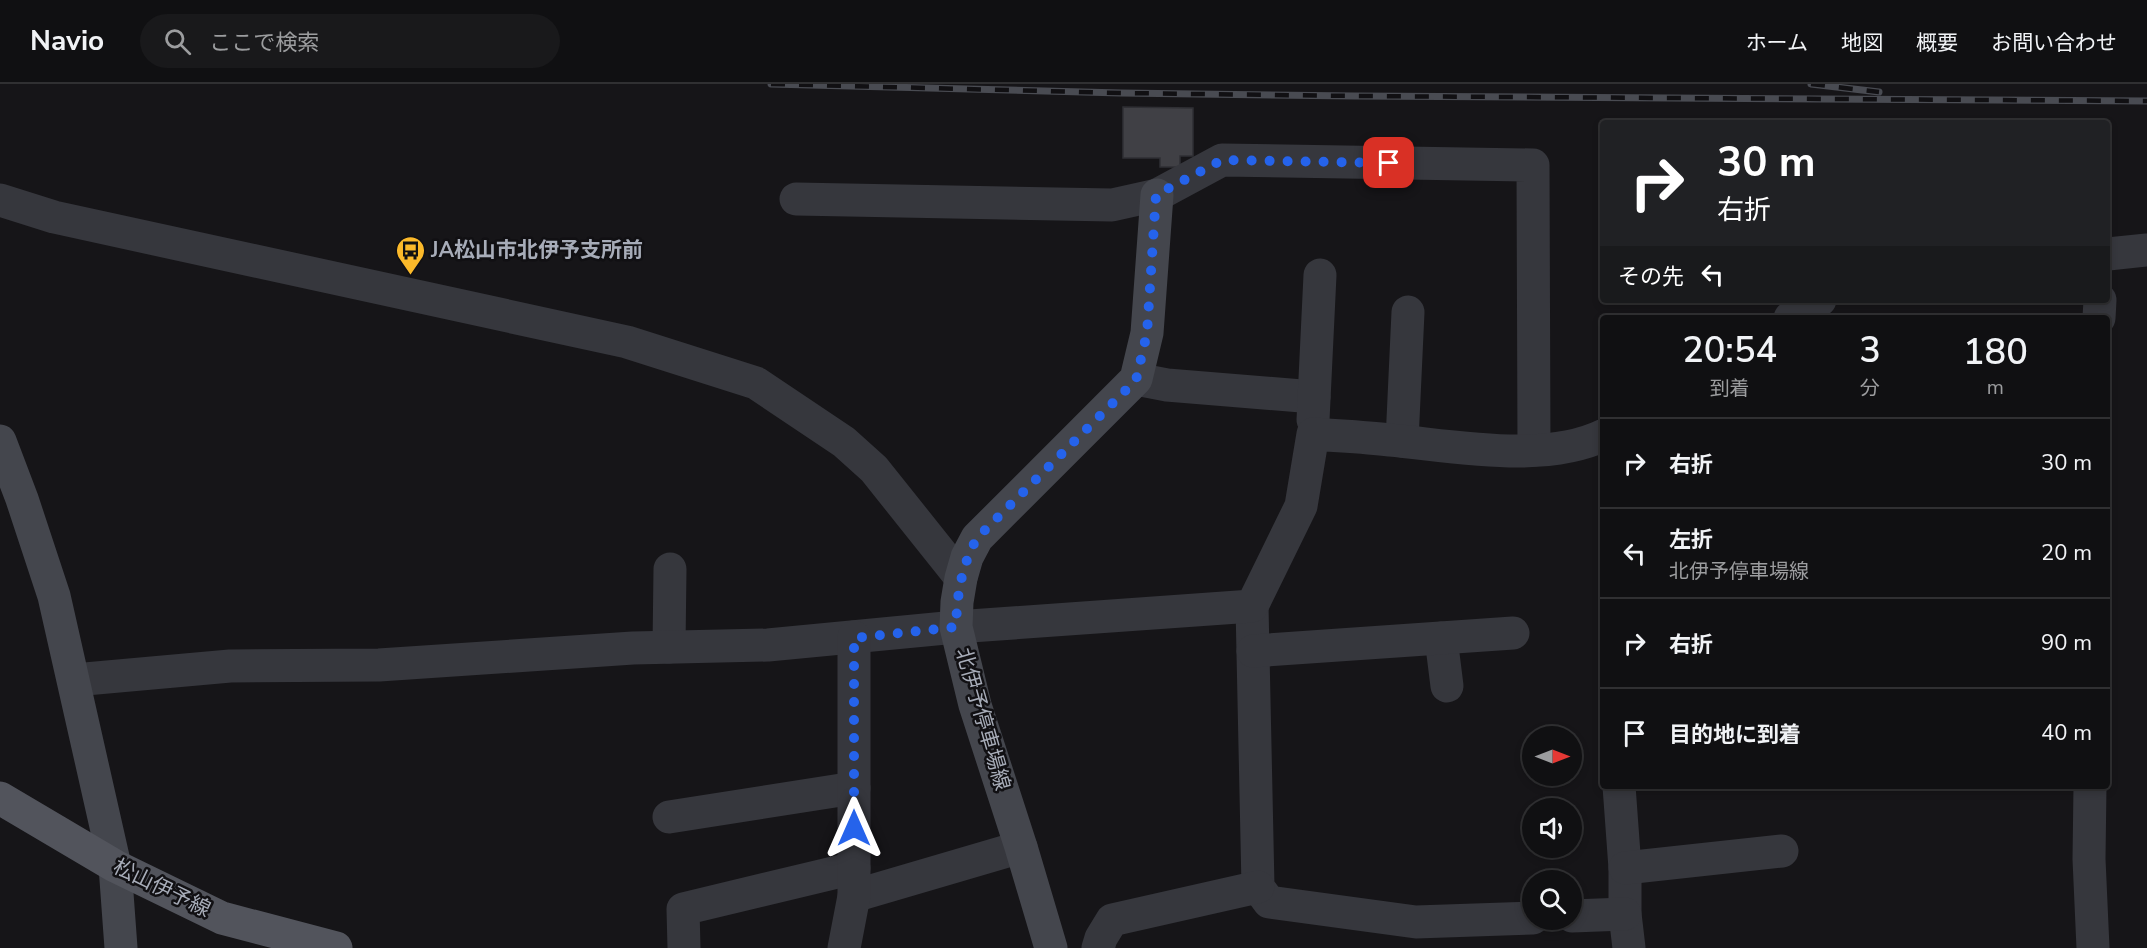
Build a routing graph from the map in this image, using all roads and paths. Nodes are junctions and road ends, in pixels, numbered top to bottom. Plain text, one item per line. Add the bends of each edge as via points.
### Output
1 (1156, 195) junction
2 (796, 199) dead end
3 (0, 200) edge
4 (2147, 250) edge
5 (2110, 254) edge
6 (1320, 275) dead end
7 (1407, 312) dead end
8 (1136, 380) junction
9 (1314, 397) junction
10 (1312, 434) junction
11 (1600, 437) edge
12 (0, 441) edge
13 (1402, 441) junction
14 (1534, 450) junction
15 (670, 569) dead end
16 (961, 578) junction
17 (1252, 606) junction
18 (956, 627) junction
19 (1513, 633) dead end
20 (854, 638) junction
21 (1441, 638) junction
22 (669, 647) junction
23 (1253, 651) junction
24 (74, 680) junction
25 (1447, 686) dead end
26 (854, 788) junction
27 (1619, 789) edge
28 (2090, 789) edge
29 (0, 798) edge
30 (669, 817) dead end
31 (1021, 847) junction
32 (1782, 850) dead end
33 (115, 866) junction
34 (1625, 868) junction
35 (854, 882) junction
36 (1258, 887) junction
37 (1625, 914) junction
38 (1582, 916) edge
39 (1522, 920) edge
40 (1414, 935) edge
41 (121, 948) edge
42 (336, 948) edge
43 (684, 948) edge
44 (844, 948) edge
45 (1051, 948) edge
46 (1098, 948) edge
47 (1629, 948) edge
48 (2093, 948) edge

1 - 2 street via 1112,205
1 - 8 main road via 1147,333
1 - 14 street via 1222,160 1533,165
3 - 16 street via 54,217 627,342 756,382 844,442 874,469
4 - 5 street
6 - 9 street
7 - 13 street
8 - 9 street
8 - 16 main road, 北伊予停車場線 via 977,538
9 - 10 street
10 - 13 street
10 - 17 street via 1301,506
11 - 14 street via 1551,450
12 - 24 main road via 54,596
13 - 14 street via 1458,448
15 - 22 street
16 - 18 main road, 北伊予停車場線
17 - 18 street
17 - 23 street
18 - 20 street
18 - 31 main road, 北伊予停車場線 via 975,705
19 - 21 street
20 - 22 street
20 - 26 street
21 - 23 street
21 - 25 street
22 - 24 street via 380,665 230,666
23 - 36 street
24 - 33 main road
26 - 30 street
26 - 35 street
27 - 34 street
28 - 48 street
29 - 33 main road, 松山伊予線
31 - 35 street
31 - 45 main road, 北伊予停車場線
32 - 34 street
33 - 41 main road
33 - 42 main road, 松山伊予線 via 222,918
34 - 37 street
35 - 43 street via 683,909
35 - 44 street
36 - 40 street via 1269,902
36 - 46 street via 1112,920
37 - 38 street
37 - 47 street
39 - 40 street

